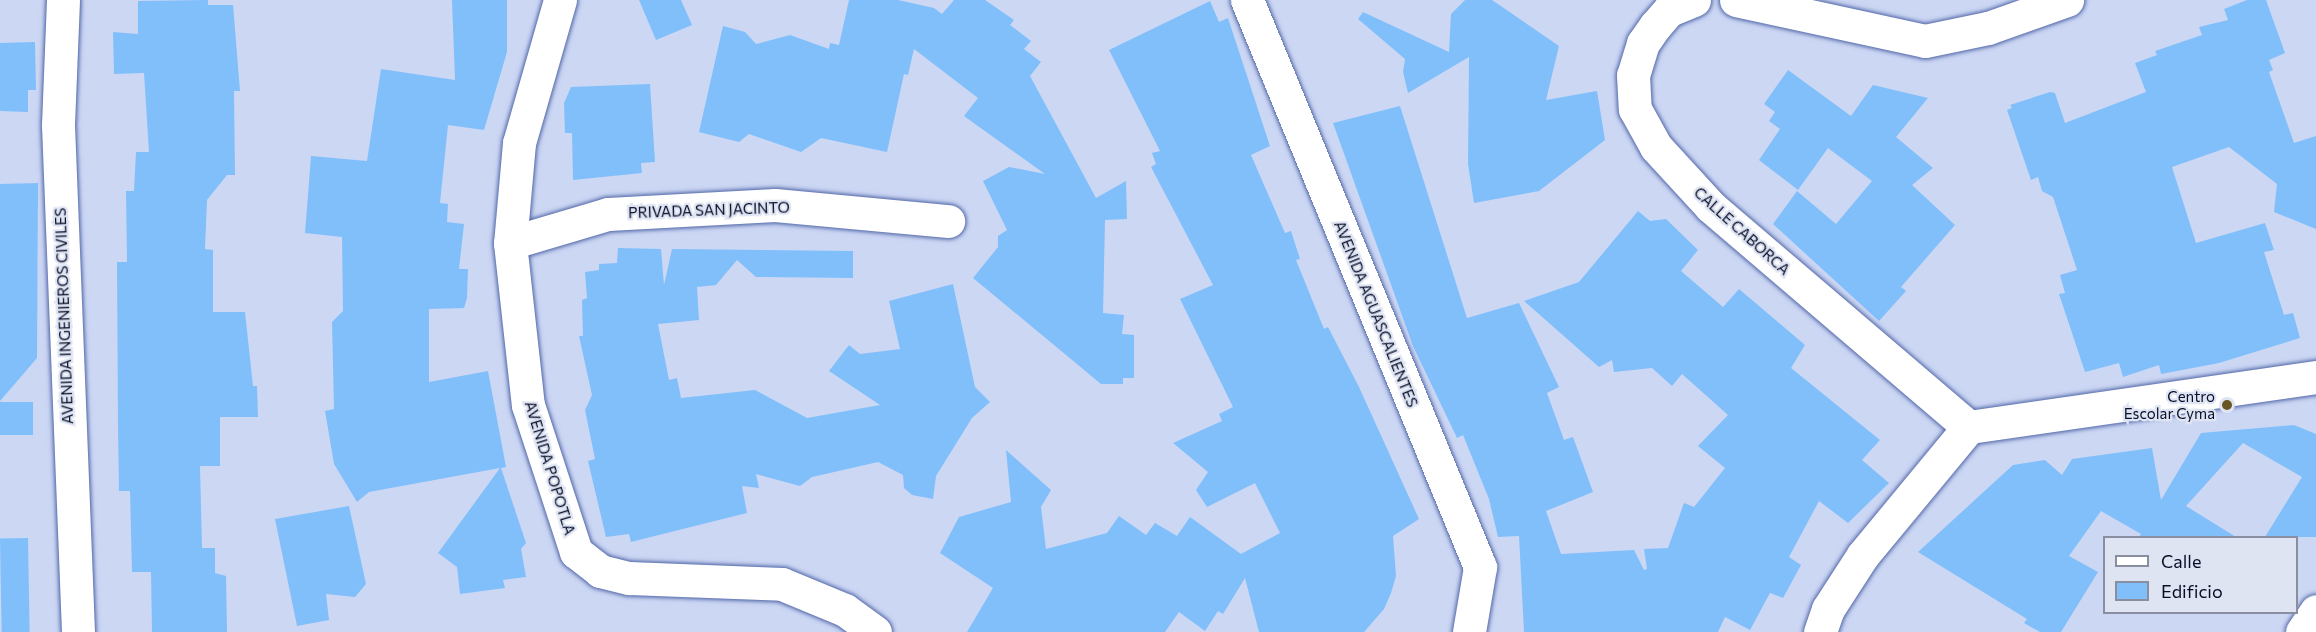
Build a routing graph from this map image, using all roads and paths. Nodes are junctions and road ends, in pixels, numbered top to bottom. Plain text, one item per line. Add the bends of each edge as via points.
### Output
1 (63, 0) edge
2 (560, 0) edge
3 (1247, 0) edge
4 (1736, 0) edge
5 (2067, 0) edge
6 (1686, 1) edge
7 (948, 221) dead end
8 (510, 243) junction
9 (2316, 377) edge
10 (1968, 427) junction
11 (2316, 611) edge
12 (78, 632) edge
13 (874, 632) edge
14 (1469, 632) edge
15 (1820, 632) edge
16 (2302, 632) edge

1 - 12 street, AVENIDA INGENIEROS CIVILES via 58,125
2 - 8 street, AVENIDA POPOTLA via 519,143
3 - 14 street, AVENIDA AGUASCALIENTES via 1480,567
4 - 5 street via 1925,41 1988,28
6 - 10 street, CALLE CABORCA via 1669,10 1643,43 1633,75 1635,109 1656,147 1711,207
7 - 8 street, PRIVADA SAN JACINTO via 775,205 608,214
8 - 13 street, AVENIDA POPOTLA via 528,405 576,552 600,571 629,578 782,584 845,610
9 - 10 street
10 - 15 street via 1863,555 1828,609
11 - 16 street

